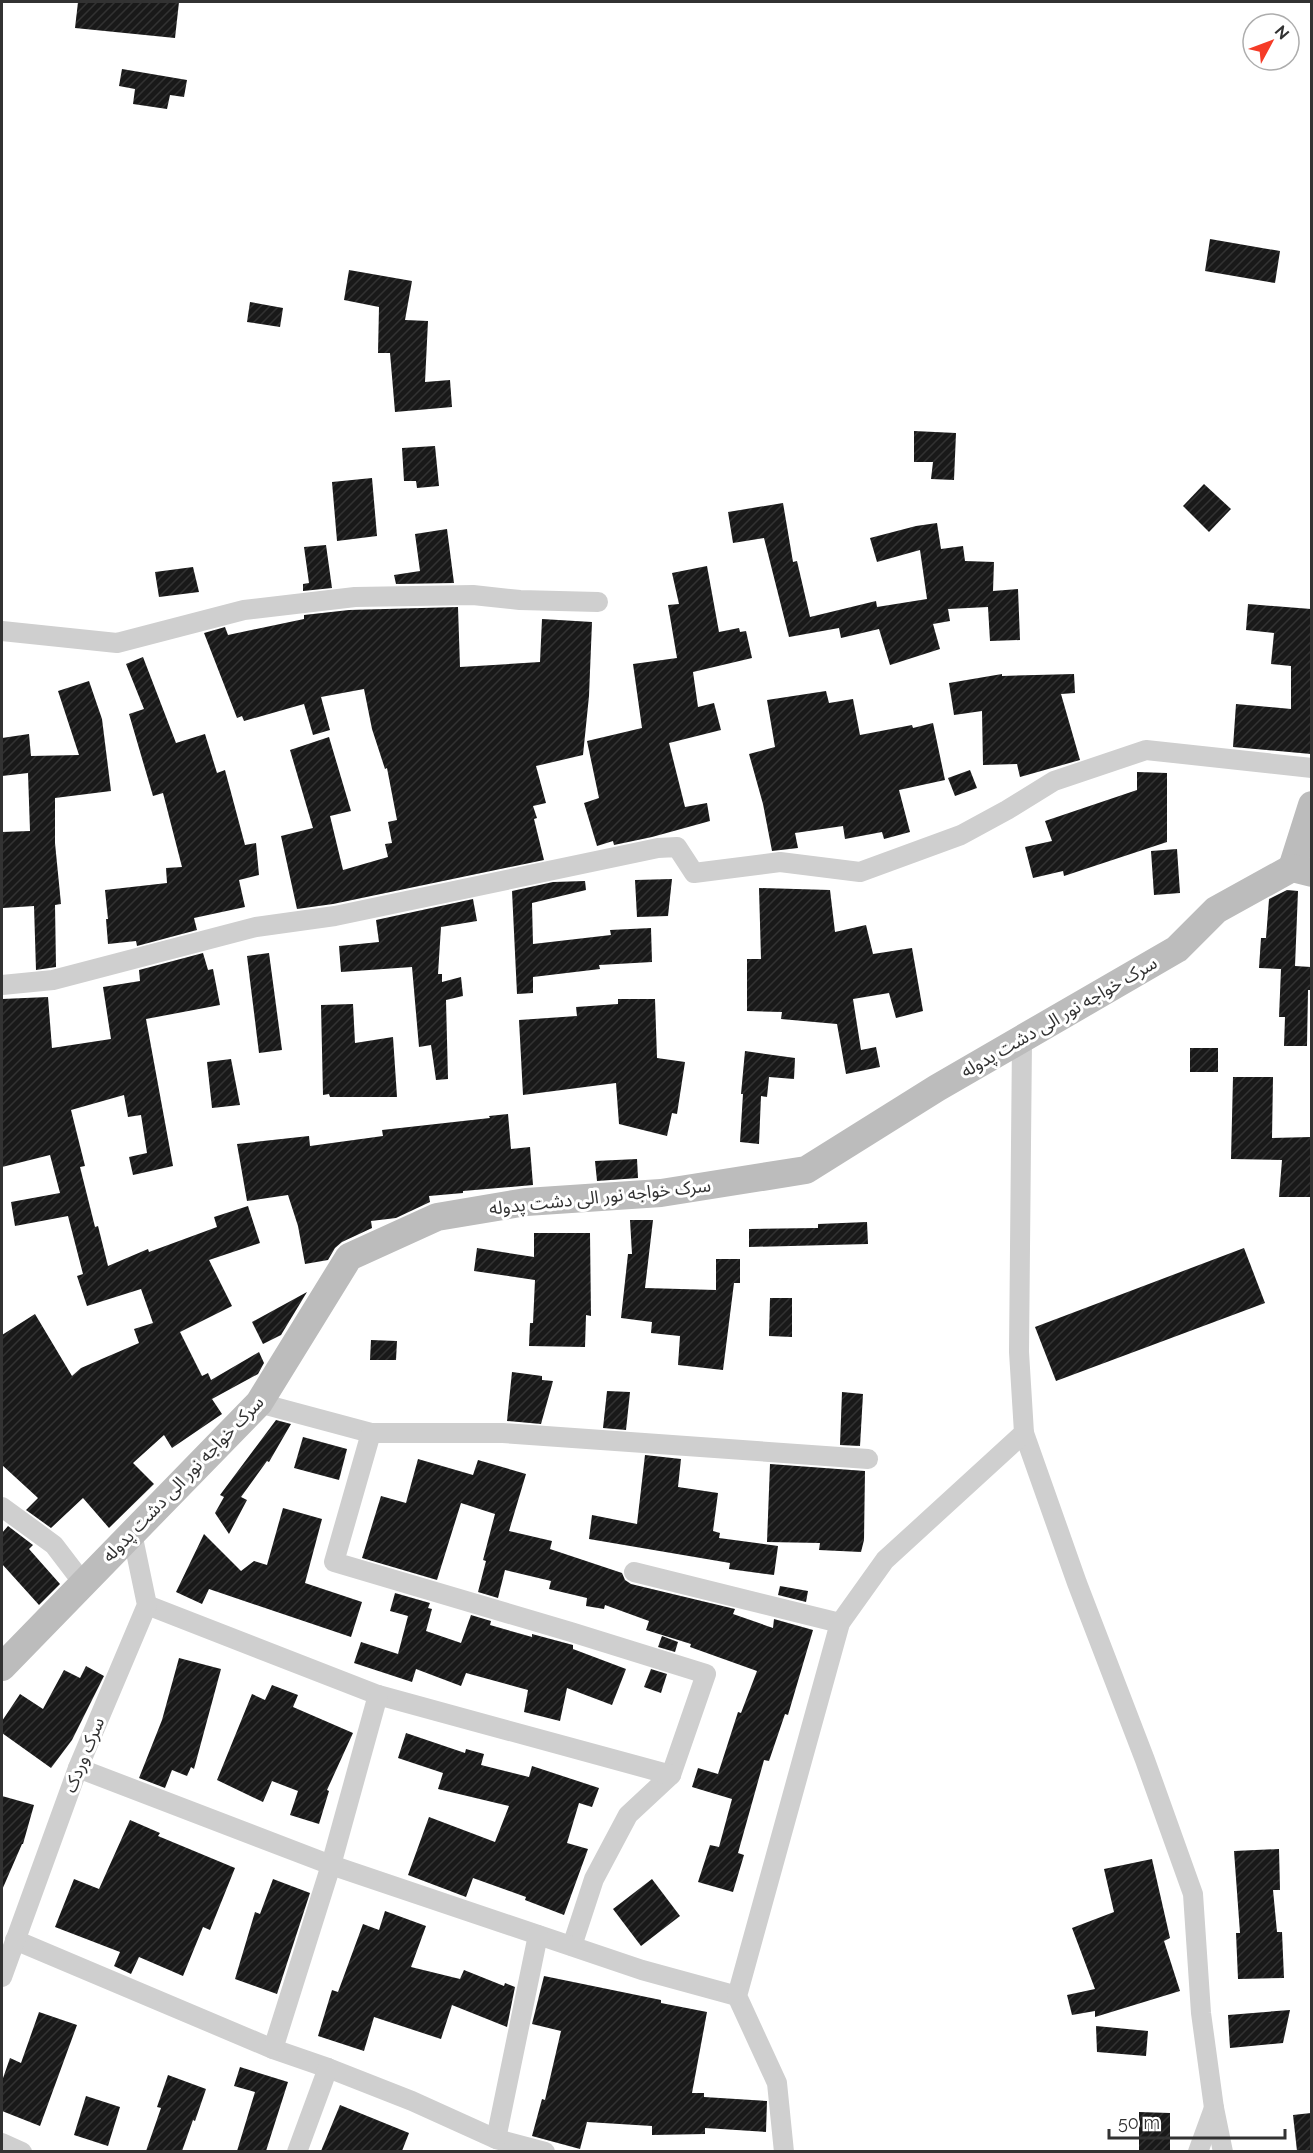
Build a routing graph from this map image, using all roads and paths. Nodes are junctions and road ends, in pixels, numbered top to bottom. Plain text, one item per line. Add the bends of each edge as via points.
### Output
1 (598, 602) dead end
2 (2, 631) edge
3 (1311, 768) edge
4 (1311, 805) edge
5 (1302, 870) edge
6 (2, 985) edge
7 (1022, 1040) junction
8 (259, 1402) junction
9 (371, 1433) junction
10 (1024, 1433) junction
11 (868, 1459) dead end
12 (2, 1507) edge
13 (132, 1533) junction
14 (634, 1572) dead end
15 (83, 1583) junction
16 (147, 1605) junction
17 (840, 1623) junction
18 (2, 1667) edge
19 (378, 1695) junction
20 (78, 1768) junction
21 (671, 1775) junction
22 (331, 1865) junction
23 (538, 1935) junction
24 (15, 1940) junction
25 (572, 1946) junction
26 (2, 1977) edge
27 (737, 1996) junction
28 (273, 2049) junction
29 (328, 2068) junction
30 (1214, 2108) junction
31 (496, 2139) junction
32 (2, 2143) edge
33 (22, 2151) edge
34 (297, 2151) edge
35 (545, 2151) edge
36 (784, 2151) edge
37 (1198, 2151) edge
38 (1223, 2151) edge

1 - 2 street via 473,595 355,597 244,610 117,643
3 - 6 street via 1146,750 1054,781 961,835 860,872 780,862 694,873 677,847 658,848 335,916 256,927 53,980
4 - 5 main road
5 - 7 main road, سرک خواجه نور الی دشت پدوله via 1216,910 1177,949
7 - 8 main road, سرک خواجه نور الی دشت پدوله via 806,1170 661,1193 526,1202 437,1217 349,1257
7 - 10 street via 1019,1352
8 - 9 street
8 - 13 main road, سرک خواجه نور الی دشت پدوله
9 - 11 street via 503,1433
9 - 21 street via 334,1562 706,1674
10 - 17 street via 885,1560
10 - 30 street via 1192,1894 1201,2013
12 - 15 street via 54,1545
13 - 15 main road, سرک خواجه نور الی دشت پدوله
13 - 16 street
14 - 17 street
15 - 18 main road, سرک خواجه نور الی دشت پدوله
16 - 19 street
16 - 20 street, سرک وردک
17 - 27 street
19 - 21 street
19 - 22 street
20 - 22 street
20 - 24 street, سرک وردک
21 - 25 street via 628,1815 594,1879
22 - 23 street
22 - 28 street
23 - 25 street
23 - 31 street
24 - 26 street, سرک وردک
24 - 28 street
25 - 27 street
27 - 36 street via 777,2083
28 - 29 street
29 - 31 street
29 - 34 street
30 - 37 street
30 - 38 street
31 - 35 street
32 - 33 street

